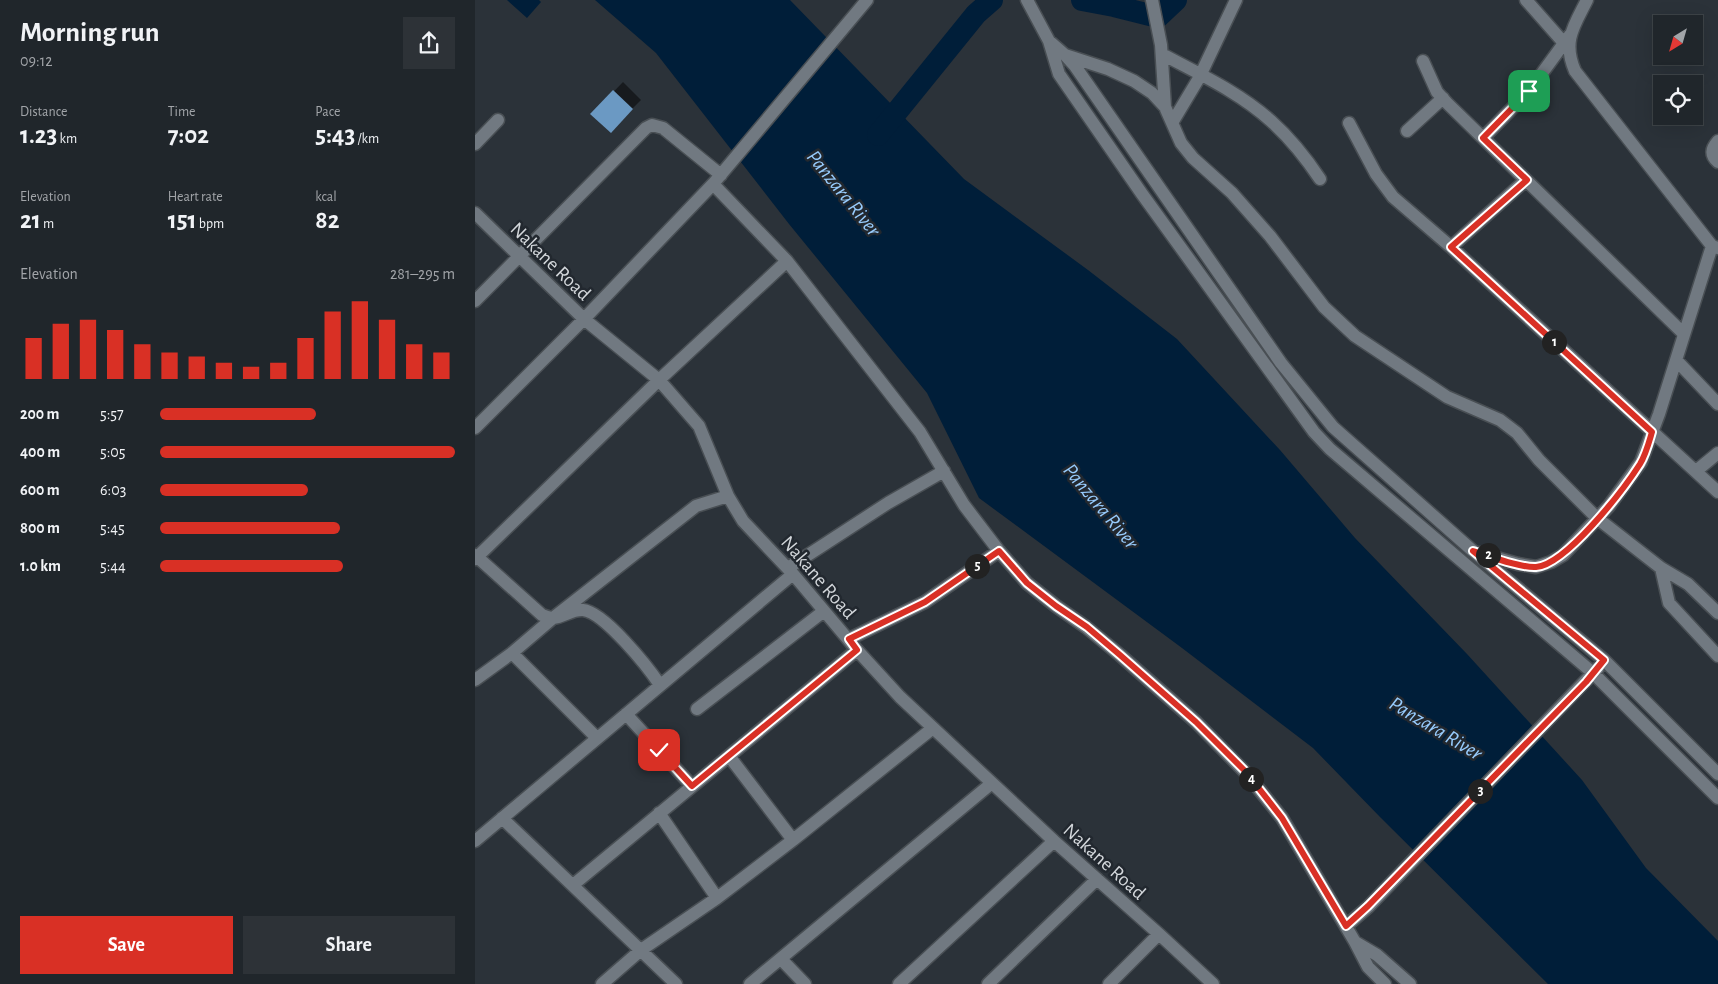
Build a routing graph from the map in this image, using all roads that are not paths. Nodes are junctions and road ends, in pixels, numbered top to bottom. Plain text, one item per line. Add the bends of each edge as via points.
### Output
1 (867, 0) edge
2 (1027, 0) edge
3 (1151, 0) edge
4 (1236, 0) edge
5 (1525, 0) edge
6 (1587, 0) edge
7 (1568, 38) junction
8 (1049, 41) junction
9 (1162, 50) junction
10 (1065, 55) junction
11 (1423, 62) dead end
12 (1201, 74) junction
13 (1443, 98) junction
14 (1165, 107) junction
15 (498, 120) dead end
16 (1172, 123) junction
17 (1349, 123) dead end
18 (1407, 131) dead end
19 (1483, 138) junction
20 (1718, 141) edge
21 (475, 144) edge
22 (1718, 162) edge
23 (717, 180) junction
24 (1320, 180) dead end
25 (1527, 180) junction
26 (475, 213) edge
27 (1451, 247) junction
28 (1715, 247) edge
29 (519, 256) junction
30 (787, 261) junction
31 (475, 300) edge
32 (584, 319) junction
33 (1684, 334) junction
34 (1676, 360) junction
35 (659, 380) junction
36 (1718, 404) edge
37 (475, 428) edge
38 (1652, 432) junction
39 (1718, 453) edge
40 (944, 471) junction
41 (1696, 471) junction
42 (1718, 492) edge
43 (728, 496) junction
44 (1597, 518) junction
45 (999, 551) junction
46 (1473, 551) junction
47 (476, 557) edge
48 (1462, 563) junction
49 (1661, 568) junction
50 (791, 571) junction
51 (824, 611) junction
52 (1718, 613) edge
53 (553, 618) junction
54 (849, 639) junction
55 (857, 650) junction
56 (512, 653) junction
57 (1718, 656) edge
58 (1604, 660) junction
59 (1589, 678) junction
60 (475, 680) edge
61 (661, 685) junction
62 (697, 709) dead end
63 (626, 714) junction
64 (933, 728) junction
65 (597, 738) junction
66 (729, 756) junction
67 (1718, 774) edge
68 (992, 784) junction
69 (692, 786) junction
70 (1718, 798) edge
71 (659, 813) junction
72 (502, 818) junction
73 (793, 840) junction
74 (475, 841) edge
75 (1054, 841) junction
76 (1097, 879) junction
77 (573, 885) junction
78 (717, 898) junction
79 (1346, 926) junction
80 (1159, 934) junction
81 (1355, 942) junction
82 (641, 950) junction
83 (781, 959) junction
84 (602, 984) edge
85 (676, 984) edge
86 (751, 984) edge
87 (805, 984) edge
88 (899, 984) edge
89 (989, 984) edge
90 (1109, 984) edge
91 (1213, 984) edge
92 (1385, 984) edge
93 (1410, 984) edge

1 - 23 street
2 - 8 street
3 - 9 street
4 - 12 street
5 - 7 street
6 - 7 street
7 - 19 street via 1529,91
7 - 28 street via 1575,71
8 - 10 street
8 - 48 street via 1059,74 1314,432
9 - 12 street
9 - 14 street
10 - 14 street via 1135,81
10 - 46 street via 1313,404 1333,427
11 - 13 street
12 - 16 street
12 - 24 street via 1270,120 1289,138
13 - 18 street
13 - 19 street
14 - 16 street
15 - 21 street
16 - 44 street via 1181,143 1193,158 1232,193 1270,236 1324,307 1355,336 1447,396 1500,420 1517,433 1552,474
17 - 27 street via 1376,174 1393,197
19 - 25 street
20 - 22 street via 1712,151
23 - 29 street via 663,128 652,125
23 - 30 street
23 - 32 street
25 - 27 street
25 - 33 street
26 - 29 street, Nakane Road
27 - 38 street
28 - 33 street
29 - 31 street
29 - 32 street, Nakane Road
30 - 35 street
30 - 40 street via 920,432
32 - 35 street, Nakane Road
32 - 37 street
33 - 34 street
34 - 36 street
34 - 38 street
35 - 43 street, Nakane Road via 699,426
35 - 47 street
38 - 41 street
38 - 44 street via 1641,462
39 - 41 street
40 - 45 street via 964,505
40 - 50 street via 888,503
41 - 42 street
43 - 50 street, Nakane Road via 743,521
43 - 53 street via 696,506
44 - 46 street via 1563,555 1536,567
44 - 49 street
45 - 54 street via 925,602
45 - 79 street via 1027,583 1120,655 1196,722 1246,772 1282,818
46 - 48 street
46 - 58 street
47 - 53 street via 542,615
48 - 59 street
49 - 52 street via 1688,584
49 - 57 street via 1669,603
50 - 51 street, Nakane Road
50 - 61 street
51 - 54 street, Nakane Road
51 - 62 street
53 - 56 street
53 - 61 street via 573,610 593,613 610,627
54 - 55 street, Nakane Road
55 - 64 street, Nakane Road
55 - 66 street
56 - 60 street
56 - 65 street
58 - 59 street
58 - 67 street
59 - 70 street
59 - 79 street
61 - 63 street
63 - 65 street
63 - 69 street
64 - 68 street, Nakane Road
64 - 73 street
65 - 72 street
66 - 69 street
66 - 73 street
68 - 75 street, Nakane Road
68 - 83 street
69 - 71 street
71 - 77 street
71 - 78 street
72 - 74 street
72 - 77 street
73 - 78 street
75 - 76 street, Nakane Road
75 - 88 street
76 - 80 street, Nakane Road
76 - 89 street
77 - 82 street
78 - 82 street
79 - 81 street
80 - 90 street
80 - 91 street, Nakane Road
81 - 92 street via 1368,967
81 - 93 street via 1377,955
82 - 84 street
82 - 85 street
83 - 86 street
83 - 87 street

